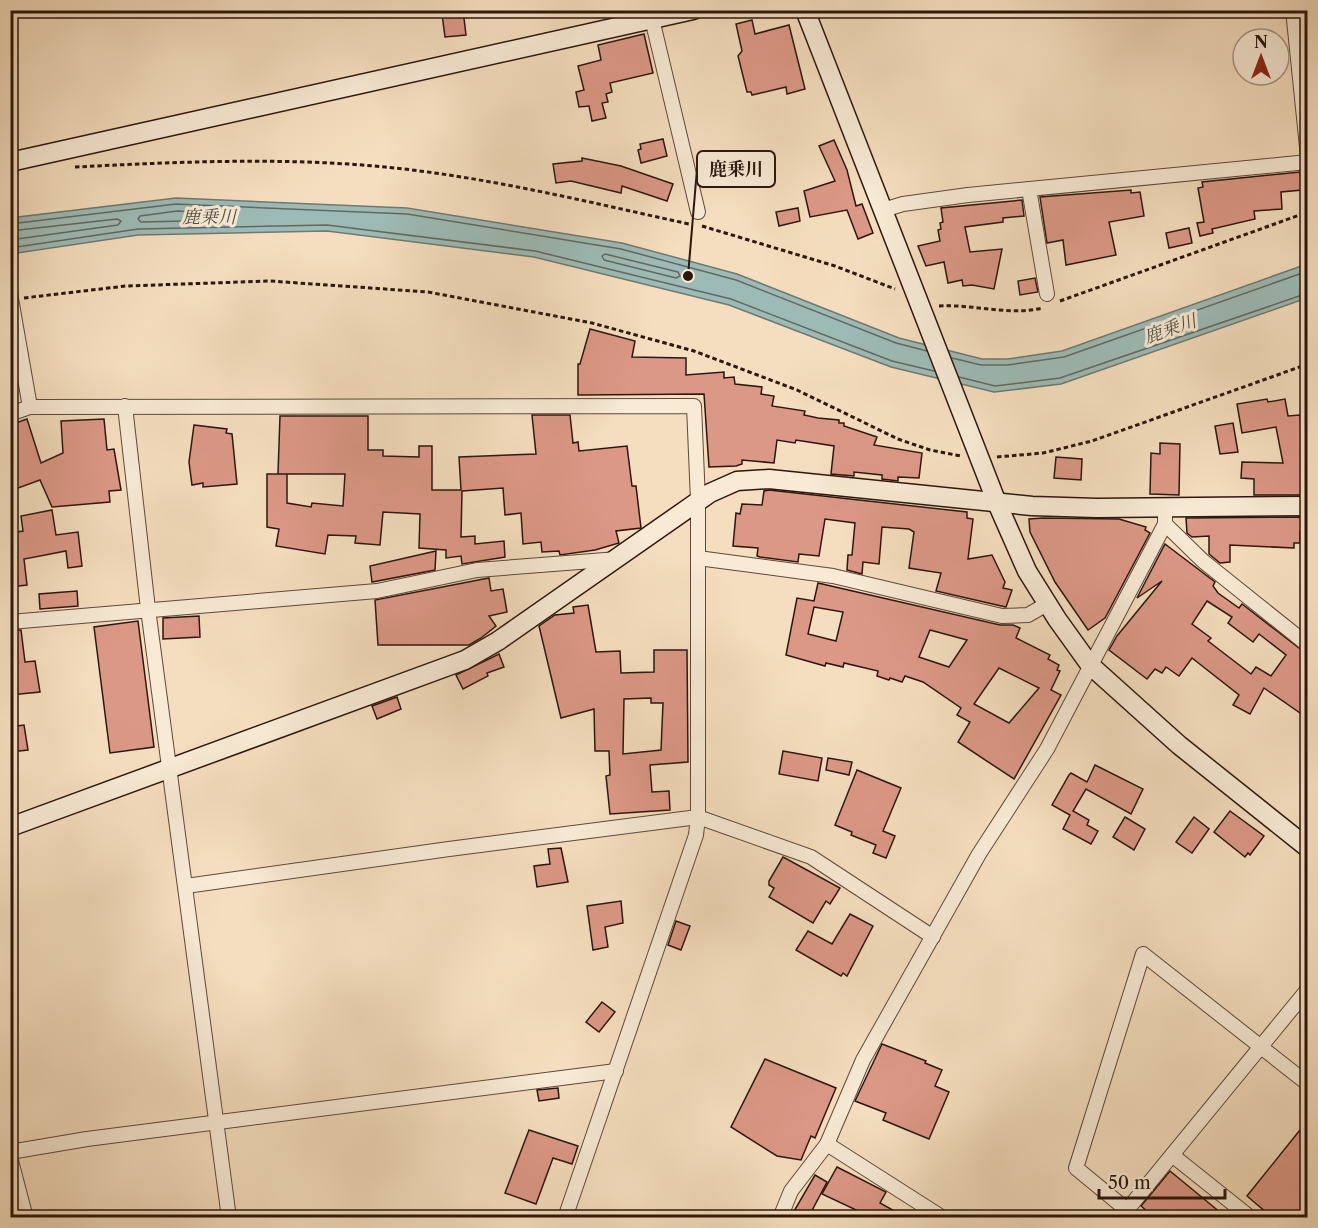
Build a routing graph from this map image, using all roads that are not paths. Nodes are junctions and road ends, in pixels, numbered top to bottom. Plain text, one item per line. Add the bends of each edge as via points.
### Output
1 (693, 10) edge
2 (805, 10) edge
3 (1293, 10) edge
4 (652, 19) junction
5 (1308, 157) edge
6 (10, 162) edge
7 (1308, 162) edge
8 (1029, 189) junction
9 (883, 210) junction
10 (698, 212) dead end
11 (1047, 294) dead end
12 (11, 296) edge
13 (125, 406) junction
14 (30, 407) junction
15 (10, 414) edge
16 (699, 501) junction
17 (997, 503) junction
18 (1308, 506) edge
19 (1165, 516) junction
20 (699, 558) junction
21 (618, 559) junction
22 (1047, 603) junction
23 (148, 609) junction
24 (10, 622) edge
25 (1308, 645) edge
26 (1090, 665) junction
27 (170, 769) junction
28 (698, 817) junction
29 (10, 827) edge
30 (1308, 848) edge
31 (186, 886) junction
32 (933, 936) junction
33 (1308, 989) edge
34 (1261, 1046) junction
35 (616, 1071) junction
36 (1308, 1083) edge
37 (217, 1124) junction
38 (826, 1144) junction
39 (10, 1152) edge
40 (1172, 1155) junction
41 (10, 1157) edge
42 (10, 1203) edge
43 (1124, 1214) edge
44 (15, 1218) edge
45 (26, 1218) edge
46 (229, 1218) edge
47 (565, 1218) edge
48 (780, 1218) edge
49 (943, 1218) edge
50 (1251, 1218) edge

1 - 4 street
2 - 9 street
3 - 5 street
4 - 6 street
4 - 10 street
7 - 8 street
8 - 9 street via 903,204
8 - 11 street
9 - 17 street
12 - 14 street
13 - 14 street
13 - 16 street via 694,406
13 - 23 street
14 - 15 street
16 - 17 street via 723,486 752,479
16 - 20 street
16 - 21 street
17 - 19 street
17 - 22 street
18 - 19 street
19 - 25 street via 1203,561
19 - 26 street
20 - 22 street via 833,576 1002,616 1028,615
20 - 28 street
21 - 23 street via 477,570 377,591
21 - 27 street via 465,660
22 - 26 street
23 - 24 street
23 - 27 street
26 - 30 street via 1179,745
26 - 32 street via 1047,749 979,854
27 - 29 street
27 - 31 street
28 - 31 street
28 - 32 street via 811,857
28 - 35 street via 696,835
31 - 37 street
32 - 38 street via 862,1060
33 - 34 street
34 - 36 street
34 - 40 street
34 - 43 street via 1143,954 1076,1168
35 - 37 street
35 - 47 street
37 - 39 street
37 - 46 street
38 - 48 street via 791,1191
38 - 49 street
40 - 43 street
40 - 50 street
41 - 45 street
42 - 44 highway

